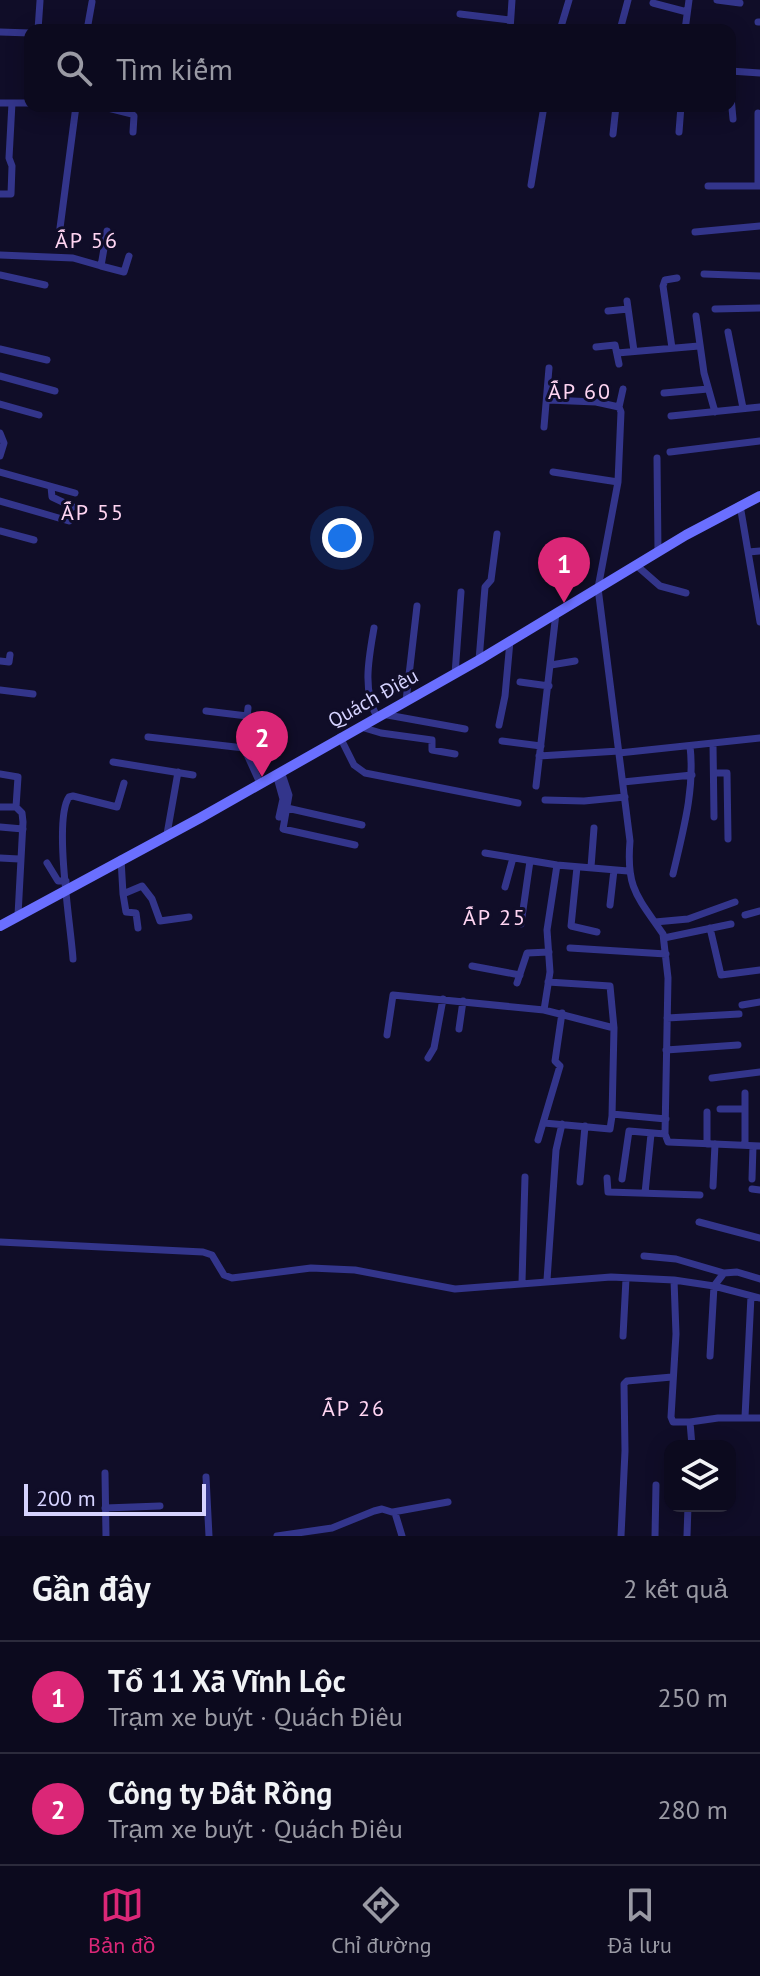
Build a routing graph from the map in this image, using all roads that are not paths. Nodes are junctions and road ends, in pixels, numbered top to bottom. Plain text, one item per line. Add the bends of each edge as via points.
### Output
1 (512, 0) edge
2 (569, 0) edge
3 (628, 0) edge
4 (689, 0) edge
5 (717, 0) edge
6 (40, 1) edge
7 (92, 2) dead end
8 (653, 3) dead end
9 (740, 3) dead end
10 (687, 12) junction
11 (460, 14) dead end
12 (510, 20) junction
13 (38, 24) edge
14 (88, 24) edge
15 (510, 24) edge
16 (562, 24) edge
17 (622, 24) edge
18 (686, 24) edge
19 (0, 32) edge
20 (24, 33) edge
21 (736, 71) edge
22 (760, 73) edge
23 (0, 103) edge
24 (12, 103) junction
25 (24, 103) edge
26 (75, 112) edge
27 (124, 112) edge
28 (543, 112) edge
29 (615, 112) edge
30 (681, 112) edge
31 (732, 112) edge
32 (758, 113) dead end
33 (733, 119) dead end
34 (133, 132) dead end
35 (679, 132) dead end
36 (613, 134) dead end
37 (531, 185) dead end
38 (708, 186) dead end
39 (759, 186) edge
40 (0, 194) edge
41 (760, 226) edge
42 (60, 228) dead end
43 (107, 231) dead end
44 (695, 232) dead end
45 (0, 255) edge
46 (129, 256) dead end
47 (101, 266) junction
48 (704, 274) dead end
49 (0, 275) edge
50 (760, 276) edge
51 (677, 278) dead end
52 (45, 285) dead end
53 (760, 308) edge
54 (715, 309) dead end
55 (608, 311) dead end
56 (696, 316) dead end
57 (728, 332) dead end
58 (699, 346) junction
59 (596, 347) dead end
60 (672, 348) junction
61 (0, 349) edge
62 (634, 351) junction
63 (617, 353) junction
64 (47, 360) dead end
65 (619, 364) dead end
66 (549, 368) dead end
67 (0, 376) edge
68 (623, 389) dead end
69 (708, 389) junction
70 (55, 391) dead end
71 (664, 393) dead end
72 (548, 400) junction
73 (0, 404) edge
74 (619, 407) junction
75 (760, 407) edge
76 (743, 408) junction
77 (715, 412) junction
78 (39, 415) dead end
79 (671, 416) dead end
80 (544, 427) dead end
81 (0, 433) edge
82 (760, 441) edge
83 (670, 452) dead end
84 (0, 456) edge
85 (657, 458) dead end
86 (0, 472) edge
87 (553, 472) dead end
88 (618, 482) junction
89 (51, 487) junction
90 (75, 493) dead end
91 (760, 496) edge
92 (0, 501) edge
93 (740, 505) junction
94 (73, 507) dead end
95 (69, 521) dead end
96 (0, 531) edge
97 (497, 534) dead end
98 (34, 540) dead end
99 (760, 551) edge
100 (658, 552) junction
101 (748, 552) junction
102 (636, 565) junction
103 (598, 588) junction
104 (461, 592) dead end
105 (686, 593) dead end
106 (417, 606) dead end
107 (556, 613) junction
108 (760, 622) edge
109 (374, 628) dead end
110 (760, 633) edge
111 (510, 641) junction
112 (10, 655) dead end
113 (479, 660) junction
114 (0, 661) edge
115 (575, 661) dead end
116 (551, 665) junction
117 (455, 674) junction
118 (520, 682) dead end
119 (549, 686) junction
120 (0, 690) edge
121 (33, 694) dead end
122 (406, 701) junction
123 (206, 711) dead end
124 (379, 716) junction
125 (499, 725) dead end
126 (360, 726) junction
127 (465, 729) dead end
128 (340, 736) junction
129 (148, 737) dead end
130 (760, 738) edge
131 (502, 741) dead end
132 (713, 744) junction
133 (541, 746) junction
134 (690, 746) junction
135 (244, 748) junction
136 (619, 752) junction
137 (455, 754) dead end
138 (539, 756) junction
139 (113, 762) dead end
140 (178, 772) junction
141 (279, 772) junction
142 (714, 773) junction
143 (0, 774) edge
144 (193, 775) dead end
145 (692, 775) junction
146 (623, 782) junction
147 (124, 783) dead end
148 (260, 783) junction
149 (536, 786) dead end
150 (625, 797) junction
151 (545, 800) dead end
152 (518, 803) dead end
153 (0, 807) edge
154 (16, 807) junction
155 (287, 808) junction
156 (279, 817) dead end
157 (714, 817) dead end
158 (362, 825) dead end
159 (0, 827) edge
160 (594, 828) dead end
161 (23, 829) junction
162 (167, 834) junction
163 (728, 839) dead end
164 (355, 845) dead end
165 (485, 853) dead end
166 (0, 858) edge
167 (513, 858) junction
168 (19, 859) junction
169 (121, 859) junction
170 (530, 861) junction
171 (47, 863) dead end
172 (557, 865) junction
173 (577, 867) junction
174 (591, 867) junction
175 (614, 870) junction
176 (628, 871) junction
177 (673, 874) dead end
178 (66, 885) junction
179 (505, 887) dead end
180 (123, 894) junction
181 (735, 902) dead end
182 (610, 905) dead end
183 (760, 911) edge
184 (18, 915) junction
185 (745, 915) dead end
186 (189, 917) dead end
187 (655, 922) junction
188 (521, 924) dead end
189 (731, 924) dead end
190 (0, 926) edge
191 (138, 928) dead end
192 (710, 928) junction
193 (597, 932) dead end
194 (664, 938) junction
195 (570, 948) dead end
196 (549, 952) junction
197 (666, 954) junction
198 (73, 959) dead end
199 (472, 966) dead end
200 (760, 970) edge
201 (548, 982) junction
202 (443, 999) junction
203 (463, 1001) junction
204 (760, 1002) edge
205 (742, 1005) dead end
206 (544, 1010) junction
207 (562, 1013) junction
208 (739, 1014) dead end
209 (667, 1018) junction
210 (614, 1028) junction
211 (459, 1029) dead end
212 (387, 1035) dead end
213 (738, 1045) dead end
214 (666, 1050) junction
215 (428, 1058) dead end
216 (760, 1072) edge
217 (712, 1078) dead end
218 (745, 1093) dead end
219 (720, 1109) dead end
220 (745, 1109) junction
221 (707, 1112) dead end
222 (612, 1114) junction
223 (666, 1119) junction
224 (544, 1123) junction
225 (562, 1124) junction
226 (585, 1126) junction
227 (651, 1134) junction
228 (665, 1134) junction
229 (538, 1140) dead end
230 (711, 1144) junction
231 (753, 1146) edge
232 (525, 1177) dead end
233 (607, 1178) dead end
234 (622, 1179) dead end
235 (752, 1179) dead end
236 (580, 1182) dead end
237 (713, 1186) dead end
238 (645, 1193) junction
239 (700, 1195) dead end
240 (699, 1222) dead end
241 (760, 1238) edge
242 (0, 1242) edge
243 (644, 1256) dead end
244 (724, 1273) junction
245 (626, 1279) junction
246 (760, 1279) edge
247 (547, 1280) junction
248 (674, 1280) junction
249 (522, 1282) junction
250 (714, 1286) junction
251 (756, 1297) edge
252 (623, 1336) dead end
253 (710, 1356) dead end
254 (672, 1377) junction
255 (745, 1417) junction
256 (760, 1418) edge
257 (690, 1422) junction
258 (692, 1440) edge
259 (105, 1473) dead end
260 (206, 1477) dead end
261 (656, 1485) dead end
262 (448, 1502) dead end
263 (160, 1506) dead end
264 (105, 1508) junction
265 (393, 1512) junction
266 (688, 1512) edge
267 (106, 1536) edge
268 (209, 1536) edge
269 (277, 1536) edge
270 (402, 1536) edge
271 (621, 1536) edge
272 (655, 1536) edge
273 (687, 1536) edge

1 - 12 street
2 - 16 street
3 - 17 street
4 - 10 street
5 - 9 street
6 - 13 street
7 - 14 street
8 - 10 street
10 - 18 street
11 - 12 street
12 - 15 street
19 - 20 street
21 - 22 street
23 - 24 street
24 - 25 street
24 - 40 street via 11,194
26 - 42 street
27 - 34 street via 134,116
28 - 37 street
29 - 36 street
30 - 35 street
31 - 33 street
32 - 39 street
38 - 39 street
41 - 44 street
43 - 47 street
45 - 47 street via 73,258
46 - 47 street via 124,272
48 - 50 street
49 - 52 street
51 - 60 street via 665,280 663,286
53 - 54 street
55 - 62 street via 628,305
56 - 58 street
57 - 76 street
58 - 60 street
58 - 69 street
59 - 63 street via 615,345
60 - 62 street
61 - 64 street
62 - 63 street
63 - 65 street
66 - 72 street
67 - 70 street
68 - 74 street
69 - 71 street
69 - 77 street
72 - 74 street
72 - 80 street
73 - 78 street
74 - 88 street
75 - 76 street
76 - 77 street
77 - 79 street
81 - 84 street
82 - 83 street
85 - 100 street
86 - 89 street
87 - 88 street
88 - 103 street
89 - 90 street
89 - 94 street via 55,500
91 - 93 main road, Quách Điêu
92 - 95 street
93 - 100 main road, Quách Điêu
93 - 101 street
96 - 98 street
97 - 113 street via 491,580 485,587
99 - 101 street
100 - 102 main road, Quách Điêu
101 - 108 street
102 - 103 main road, Quách Điêu
102 - 105 street via 660,586
103 - 107 main road, Quách Điêu
103 - 136 street
104 - 117 street
106 - 122 street
107 - 111 main road, Quách Điêu
107 - 116 street
108 - 110 street
109 - 124 street via 368,695
111 - 113 main road, Quách Điêu
111 - 125 street
112 - 114 street via 9,662
113 - 117 main road, Quách Điêu
115 - 116 street
116 - 119 street
117 - 122 main road, Quách Điêu
118 - 119 street
119 - 133 street
120 - 121 street
122 - 124 main road, Quách Điêu
123 - 135 street via 247,712
124 - 126 main road, Quách Điêu
124 - 127 street
126 - 128 main road, Quách Điêu
126 - 137 street via 432,740 432,750
128 - 141 main road, Quách Điêu
128 - 152 street via 354,765 365,773
129 - 135 street
130 - 132 street
131 - 133 street
132 - 134 street
132 - 142 street
133 - 138 street
134 - 136 street
134 - 145 street
135 - 148 street
136 - 138 street
136 - 146 street
138 - 149 street
139 - 140 street
140 - 144 street
140 - 162 street
141 - 148 main road, Quách Điêu
141 - 155 street via 289,795
141 - 156 street
142 - 157 street
142 - 163 street via 727,773
143 - 154 street via 18,777
145 - 146 street
145 - 177 street
146 - 150 street
147 - 178 street via 117,807 67,799 62,819
148 - 162 main road, Quách Điêu
150 - 151 street
150 - 176 street
153 - 154 street
154 - 161 street
155 - 158 street
155 - 164 street via 283,829
159 - 161 street
160 - 174 street
161 - 168 street
162 - 169 main road, Quách Điêu
165 - 167 street
166 - 168 street
167 - 170 street
167 - 179 street
168 - 184 street
169 - 178 main road, Quách Điêu
169 - 180 street
170 - 172 street
170 - 188 street
171 - 178 street
172 - 173 street
172 - 196 street via 547,930
173 - 174 street
173 - 193 street via 571,926
174 - 175 street
175 - 176 street
175 - 182 street
176 - 187 street
178 - 184 main road, Quách Điêu
178 - 198 street
180 - 186 street via 142,886 160,921
180 - 191 street via 125,911 136,913
181 - 187 street via 688,919
183 - 185 street
184 - 190 main road, Quách Điêu
187 - 194 street
189 - 192 street
192 - 194 street
192 - 200 street via 721,975
194 - 197 street
195 - 197 street
196 - 199 street via 527,953 518,979
196 - 201 street
197 - 209 street
201 - 206 street
201 - 210 street via 610,986
202 - 203 street
202 - 212 street via 393,995
202 - 215 street
203 - 206 street
203 - 211 street
204 - 205 street
206 - 207 street
207 - 210 street
207 - 224 street via 555,1061 560,1066
208 - 209 street
209 - 214 street
210 - 222 street
213 - 214 street
214 - 223 street
216 - 217 street
218 - 220 street
219 - 220 street
220 - 231 street
221 - 230 street
222 - 223 street
222 - 226 street via 610,1129
223 - 228 street
224 - 225 street
224 - 229 street
225 - 226 street
225 - 247 street
226 - 236 street
227 - 228 street
227 - 234 street via 629,1131
227 - 238 street
228 - 230 street via 668,1142
230 - 231 street
230 - 237 street
231 - 235 street
232 - 249 street
233 - 238 street via 608,1192
238 - 239 street
240 - 241 street
242 - 249 street via 203,1252 232,1278 311,1268 355,1270 455,1289
243 - 244 street
244 - 246 street
244 - 250 street
245 - 247 street
245 - 248 street
245 - 252 street
247 - 249 street
248 - 250 street
248 - 254 street
250 - 251 street
250 - 253 street
251 - 255 street
254 - 257 street via 672,1421
254 - 271 street via 625,1383
255 - 256 street
255 - 257 street
257 - 258 street
259 - 264 street
260 - 268 street
261 - 272 street
262 - 265 street
263 - 264 street
264 - 267 street
265 - 269 street via 374,1511 332,1528
265 - 270 street
266 - 273 street

